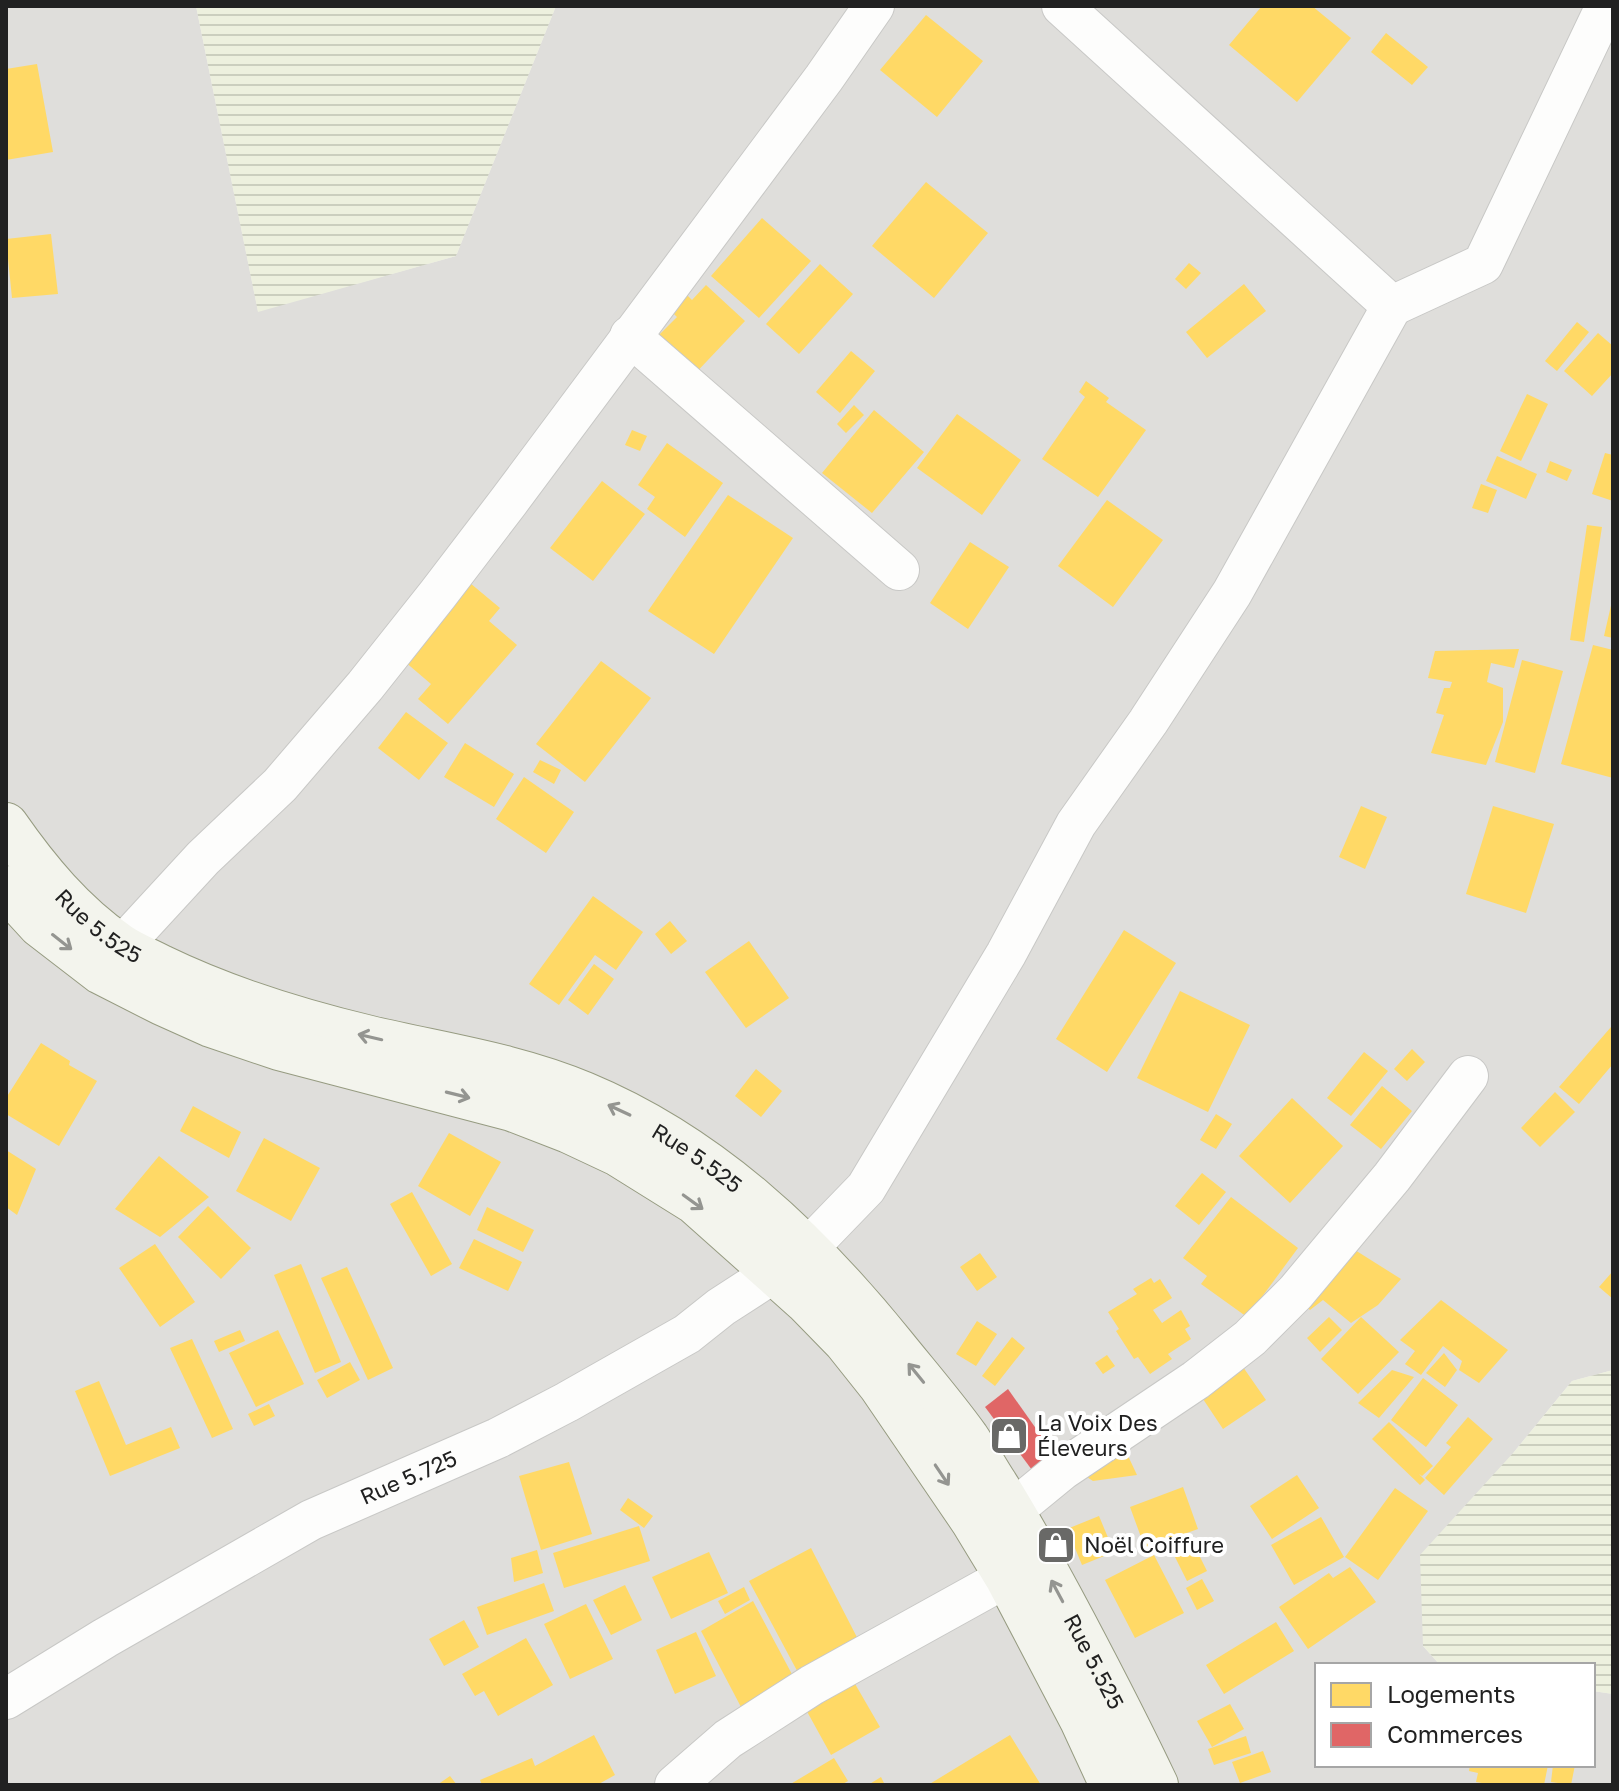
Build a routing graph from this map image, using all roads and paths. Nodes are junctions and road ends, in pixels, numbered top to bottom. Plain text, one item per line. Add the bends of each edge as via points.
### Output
1 (874, 6) edge
2 (1062, 6) edge
3 (1606, 6) edge
4 (1392, 306) junction
5 (630, 336) junction
6 (899, 570) dead end
7 (6, 825) edge
8 (6, 888) edge
9 (121, 947) junction
10 (1468, 1076) dead end
11 (791, 1260) junction
12 (1012, 1511) junction
13 (1007, 1577) junction
14 (6, 1699) edge
15 (1105, 1782) edge
16 (675, 1785) edge
17 (1156, 1785) edge

1 - 5 street
2 - 4 street
3 - 4 street via 1483,264
4 - 11 street, Rue 5.725 via 1232,593 1076,824 1006,954 866,1188
5 - 6 street
5 - 9 street via 365,686 280,785
7 - 9 street, Rue 5.525 via 75,910
8 -> 11 street, Rue 5.525 via 40,925 101,972 162,1003 279,1048 512,1109 569,1131 618,1154
11 -> 9 street, Rue 5.525 via 750,1196 637,1118 523,1071 288,1016
10 - 12 street via 1392,1177 1296,1292 1250,1338
12 -> 11 street, Rue 5.525 via 968,1440 848,1290
11 -> 13 street, Rue 5.525
11 - 14 street, Rue 5.725 via 687,1334 567,1402 311,1520
17 -> 12 street, Rue 5.525
13 - 15 street, Rue 5.525 via 1082,1720
13 - 16 street via 812,1685 728,1739

